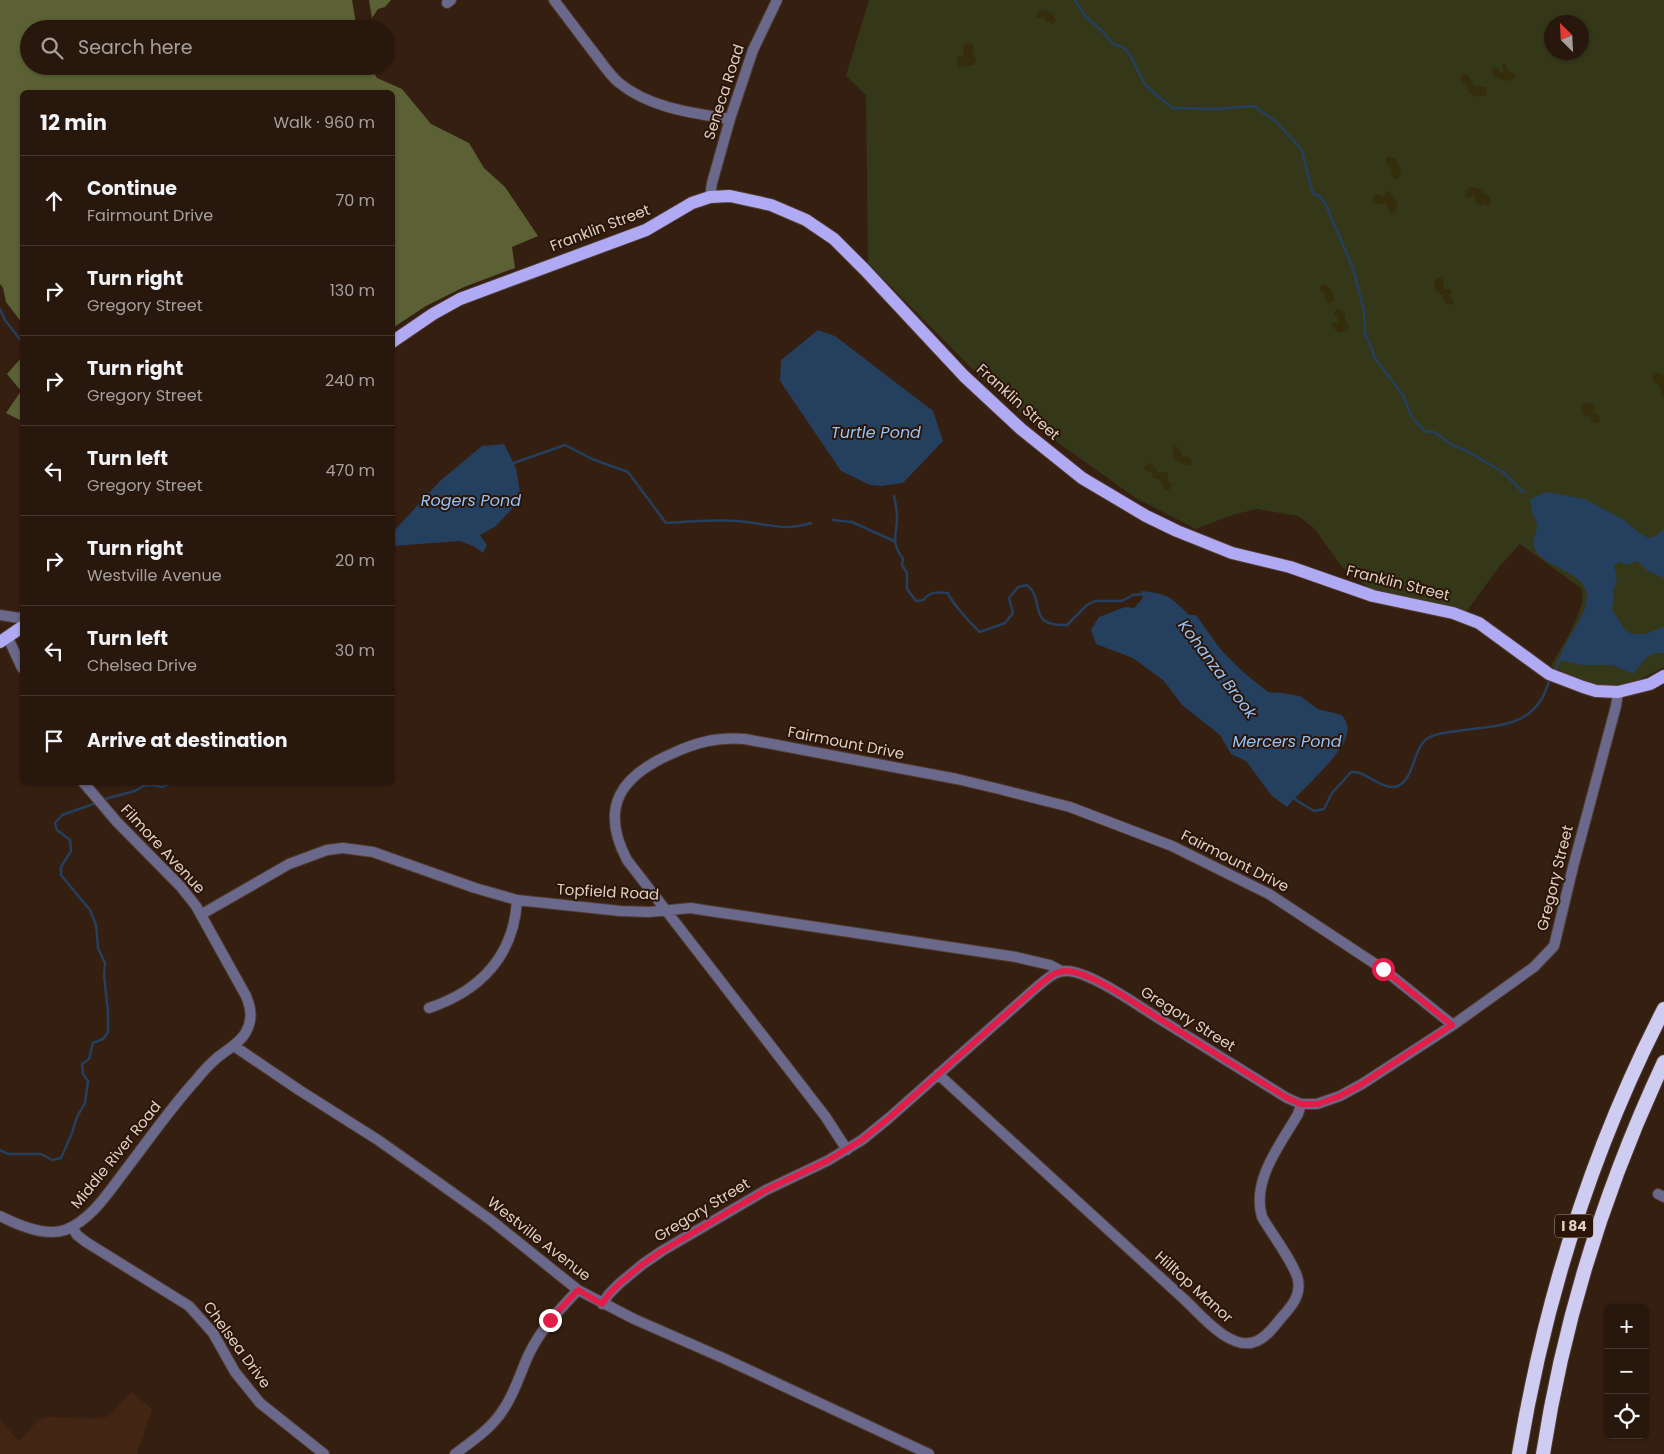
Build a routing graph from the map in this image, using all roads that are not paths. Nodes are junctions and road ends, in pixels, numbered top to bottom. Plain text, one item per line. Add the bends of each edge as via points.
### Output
1 (554, 0) edge
2 (777, 0) edge
3 (730, 118) junction
4 (710, 197) junction
5 (395, 340) edge
6 (0, 616) edge
7 (20, 618) edge
8 (20, 628) edge
9 (4, 640) edge
10 (20, 665) edge
11 (1664, 676) edge
12 (1618, 692) junction
13 (86, 785) edge
14 (517, 900) junction
15 (668, 910) junction
16 (202, 914) junction
17 (1061, 971) junction
18 (429, 1008) dead end
19 (1664, 1009) edge
20 (1452, 1025) junction
21 (234, 1046) junction
22 (1664, 1062) edge
23 (938, 1074) junction
24 (1301, 1104) junction
25 (847, 1150) junction
26 (0, 1216) edge
27 (72, 1227) junction
28 (578, 1290) junction
29 (602, 1304) junction
30 (324, 1454) edge
31 (455, 1454) edge
32 (929, 1454) edge
33 (1519, 1454) edge
34 (1543, 1454) edge

1 - 3 street via 617,81 632,92 666,106
2 - 3 street, Seneca Road via 753,50
3 - 4 street, Seneca Road
4 - 5 main road, Franklin Street via 692,203 640,232 460,299
4 - 12 main road, Franklin Street via 740,197 770,205 826,232 991,402 1059,461 1103,492 1146,516 1232,553 1290,567 1373,596 1453,613 1479,623 1553,676 1596,691
6 - 7 street
8 - 9 main road
9 - 10 street
11 - 12 main road, Franklin Street via 1650,684
12 - 20 street, Gregory Street via 1554,946 1534,967
13 - 16 street, Filmore Avenue
14 - 15 street, Topfield Road via 620,911
14 - 16 street, Topfield Road via 378,854 343,848 326,850 289,864
14 - 18 street via 513,929 494,966 467,991
15 - 17 street, Topfield Road via 691,908 1016,957 1050,964
15 - 20 street, Fairmount Drive via 620,847 615,822 618,798 624,786 644,768 687,746 713,739 745,739 1000,789 1070,807 1172,846 1285,904 1383,969
15 - 25 street, Fairmount Drive via 825,1116
16 - 21 street, Filmore Avenue via 250,1007 247,1030
17 - 23 street, Gregory Street via 1038,986
17 - 24 street, Gregory Street via 1082,974 1113,990 1278,1093
19 - 33 highway, I 84 via 1629,1080 1580,1205 1544,1332
20 - 24 street, Gregory Street via 1340,1096 1318,1104
21 - 27 street, Middle River Road via 195,1080 99,1204
21 - 28 street, Westville Avenue via 439,1183
22 - 34 highway, I 84 via 1626,1148 1588,1259 1560,1367
23 - 24 street, Hilltop Manor via 1225,1336 1241,1344 1257,1341 1266,1335 1292,1306 1297,1295 1298,1279 1262,1216 1259,1195 1266,1171
23 - 25 street, Gregory Street
25 - 29 street, Gregory Street via 766,1190 662,1251 620,1283
26 - 27 street, Middle River Road via 54,1233
27 - 30 street, Chelsea Drive via 86,1242 189,1306 213,1333 236,1372 260,1403
28 - 29 street, Westville Avenue
28 - 31 street via 540,1335 503,1411
29 - 32 street, Westville Avenue

